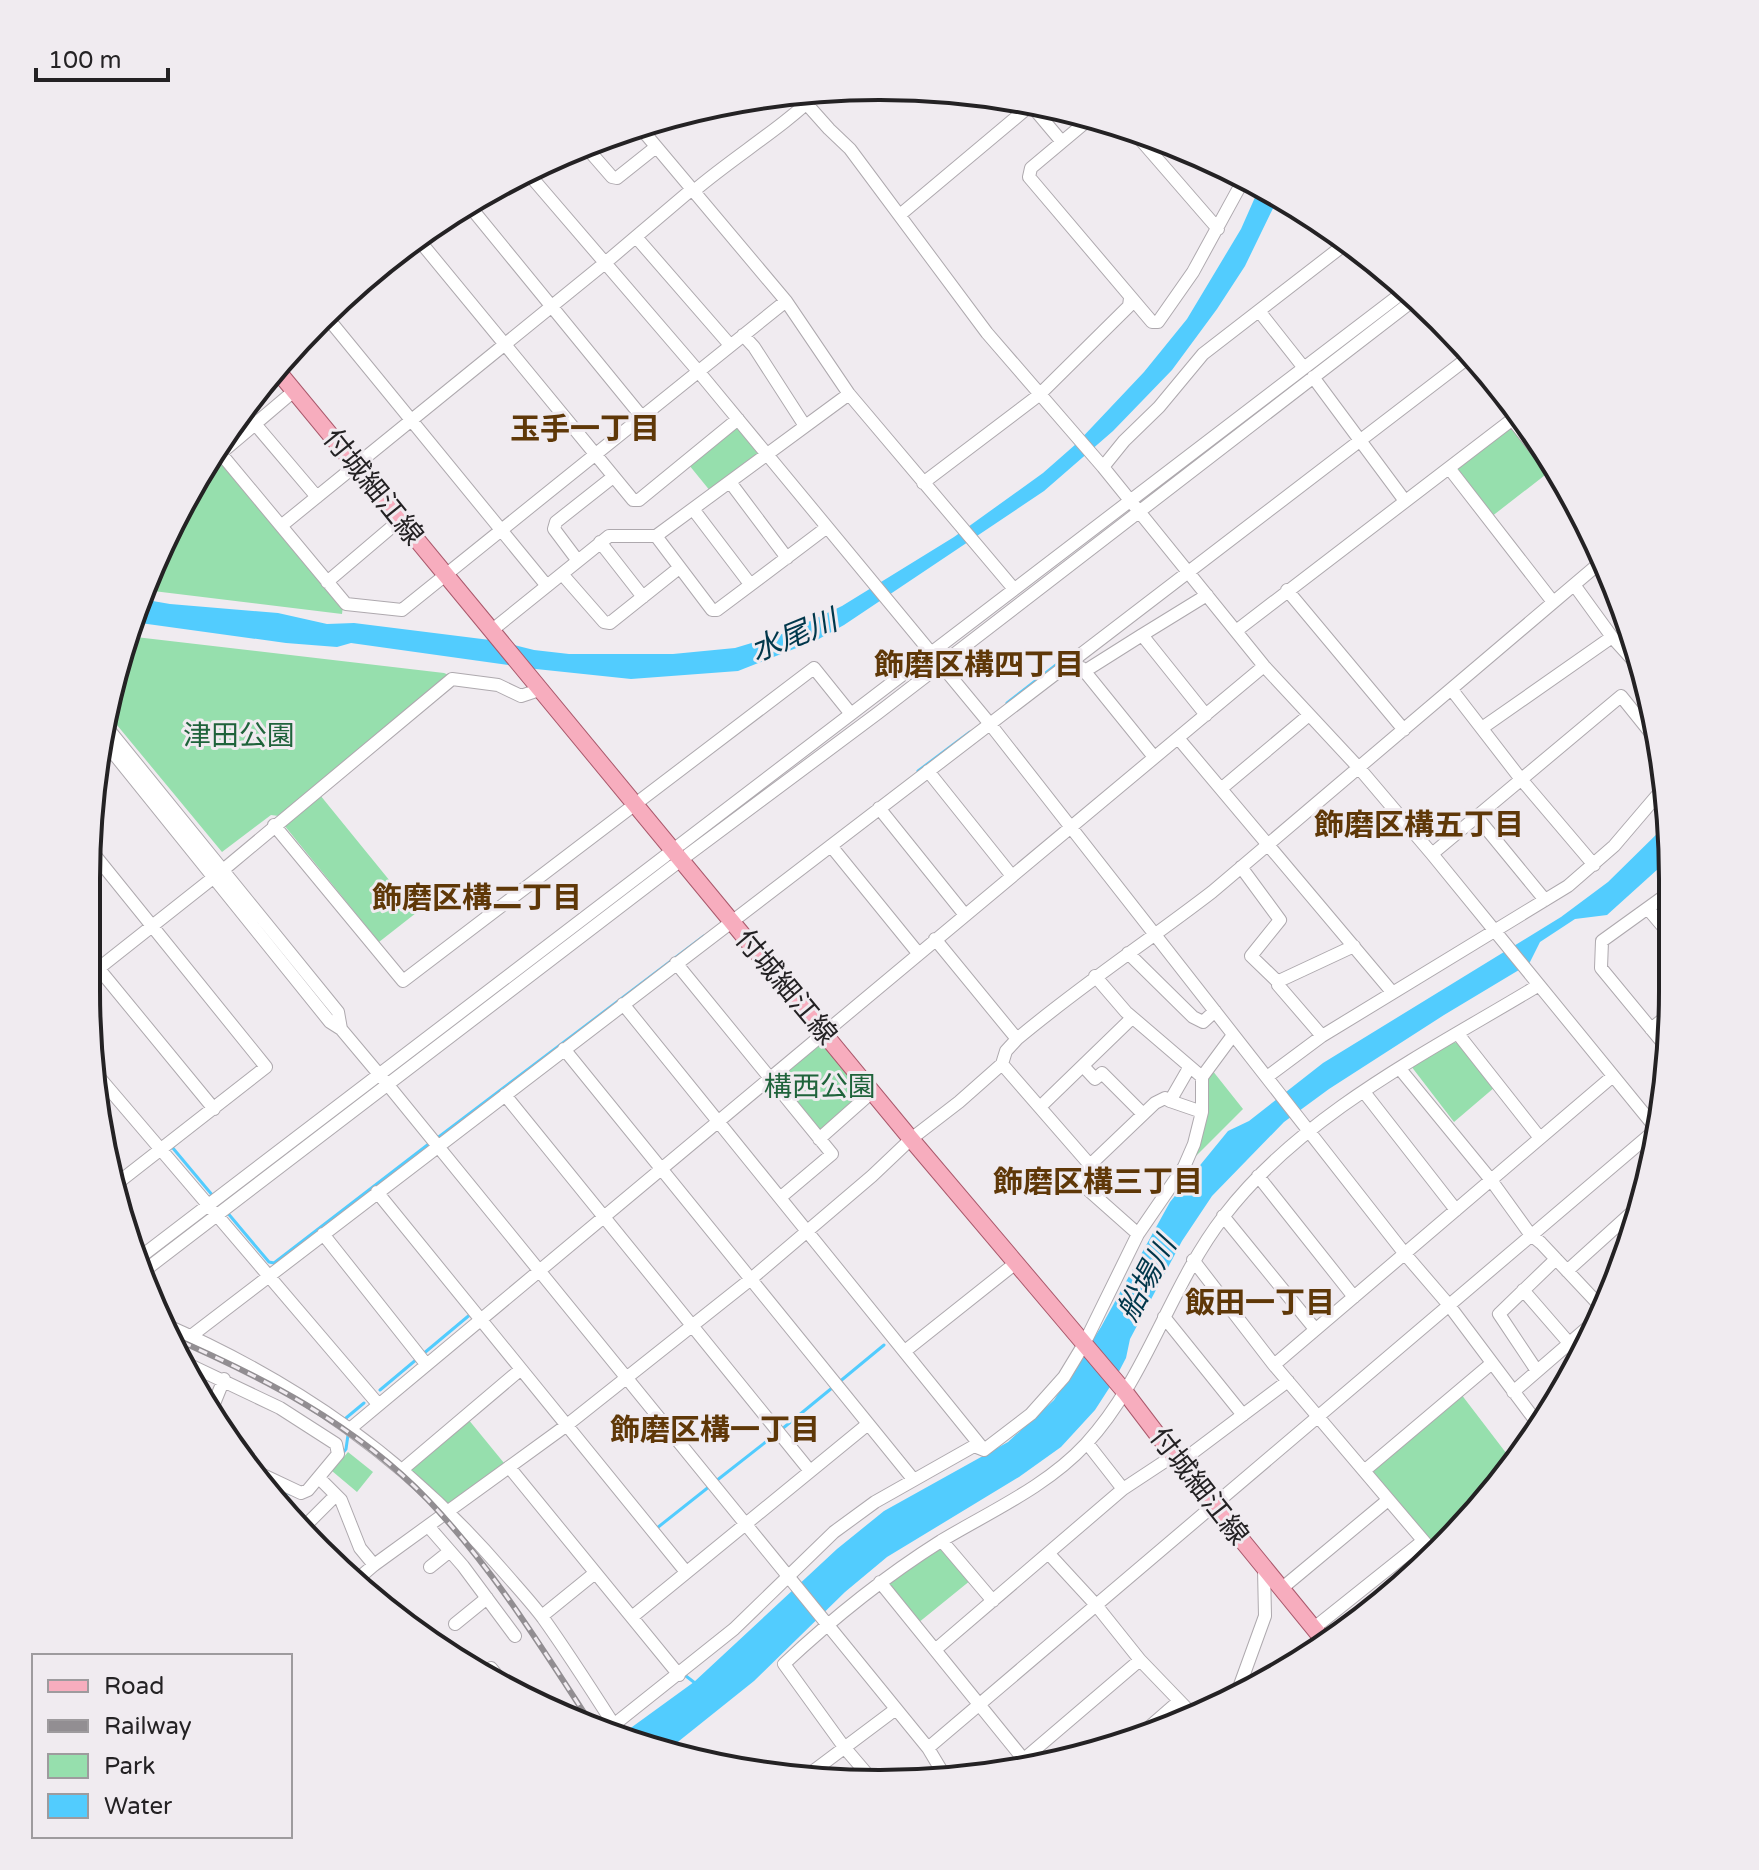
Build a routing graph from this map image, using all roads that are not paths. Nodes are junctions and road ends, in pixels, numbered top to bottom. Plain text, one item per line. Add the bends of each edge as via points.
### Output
1 (806, 105) joint
2 (1021, 113) edge
3 (1041, 117) edge
4 (1080, 127) edge
5 (647, 136) edge
6 (1062, 142) junction
7 (656, 147) junction
8 (1147, 147) edge
9 (593, 155) edge
10 (534, 180) edge
11 (1239, 188) edge
12 (691, 190) junction
13 (475, 213) edge
14 (901, 214) junction
15 (1218, 229) junction
16 (636, 237) junction
17 (424, 247) edge
18 (1338, 249) edge
19 (605, 263) junction
20 (1398, 297) edge
21 (1130, 298) junction
22 (786, 301) junction
23 (1406, 305) edge
24 (552, 307) junction
25 (1259, 311) junction
26 (332, 324) edge
27 (743, 335) junction
28 (504, 343) junction
29 (730, 345) junction
30 (1462, 362) edge
31 (698, 371) junction
32 (1308, 373) junction
33 (283, 378) edge
34 (294, 391) junction
35 (849, 394) junction
36 (1039, 395) junction
37 (642, 417) junction
38 (738, 419) junction
39 (412, 421) junction
40 (1510, 421) edge
41 (255, 424) junction
42 (805, 426) junction
43 (237, 437) edge
44 (1359, 440) junction
45 (595, 454) junction
46 (768, 454) junction
47 (224, 457) edge
48 (355, 465) junction
49 (1103, 467) junction
50 (1449, 468) junction
51 (613, 477) junction
52 (730, 482) junction
53 (923, 483) junction
54 (317, 497) junction
55 (1405, 501) junction
56 (1135, 507) junction
57 (693, 509) junction
58 (400, 520) junction
59 (281, 526) junction
60 (826, 528) junction
61 (502, 530) junction
62 (656, 536) junction
63 (600, 542) junction
64 (787, 558) junction
65 (578, 561) junction
66 (679, 568) junction
67 (1594, 568) edge
68 (1189, 571) junction
69 (562, 574) junction
70 (445, 575) junction
71 (327, 582) junction
72 (750, 584) junction
73 (547, 586) junction
74 (1575, 586) junction
75 (1014, 589) junction
76 (1287, 590) junction
77 (1207, 595) junction
78 (643, 597) junction
79 (1553, 602) junction
80 (491, 631) junction
81 (1236, 631) junction
82 (1142, 635) junction
83 (1612, 637) junction
84 (1624, 650) edge
85 (930, 653) junction
86 (1074, 659) junction
87 (939, 665) junction
88 (1264, 666) junction
89 (1085, 671) junction
90 (535, 685) junction
91 (1452, 690) junction
92 (851, 714) junction
93 (1206, 715) junction
94 (1309, 715) junction
95 (990, 724) junction
96 (1643, 724) edge
97 (1482, 728) junction
98 (1404, 730) junction
99 (114, 736) edge
100 (1178, 738) junction
101 (111, 750) edge
102 (1154, 757) junction
103 (1359, 768) junction
104 (928, 771) junction
105 (1520, 778) junction
106 (1222, 788) junction
107 (1654, 800) edge
108 (634, 804) junction
109 (879, 808) junction
110 (1476, 816) junction
111 (274, 825) junction
112 (1070, 827) junction
113 (1270, 844) junction
114 (831, 846) junction
115 (1432, 854) junction
116 (676, 855) junction
117 (101, 862) edge
118 (1594, 865) junction
119 (1241, 867) junction
120 (218, 874) junction
121 (1012, 876) junction
122 (1545, 900) junction
123 (1659, 901) edge
124 (1649, 910) junction
125 (965, 915) junction
126 (731, 921) junction
127 (1659, 922) edge
128 (152, 926) junction
129 (1496, 930) junction
130 (1156, 935) junction
131 (935, 939) junction
132 (1354, 946) junction
133 (918, 953) junction
134 (1128, 953) junction
135 (676, 963) junction
136 (100, 964) edge
137 (100, 974) edge
138 (1095, 976) junction
139 (1537, 981) junction
140 (1279, 983) junction
141 (1392, 992) junction
142 (623, 1004) junction
143 (1215, 1011) junction
144 (1132, 1018) junction
145 (1658, 1024) edge
146 (1651, 1029) junction
147 (823, 1032) junction
148 (1458, 1034) junction
149 (1233, 1035) junction
150 (1322, 1036) junction
151 (1657, 1036) edge
152 (1017, 1039) junction
153 (564, 1049) junction
154 (1002, 1064) junction
155 (1083, 1066) junction
156 (1189, 1068) junction
157 (1400, 1069) junction
158 (378, 1075) junction
159 (1613, 1076) junction
160 (1202, 1077) junction
161 (1267, 1077) junction
162 (768, 1078) junction
163 (388, 1085) junction
164 (106, 1086) edge
165 (872, 1092) junction
166 (1364, 1092) junction
167 (505, 1095) junction
168 (1170, 1101) junction
169 (1040, 1107) junction
170 (214, 1109) junction
171 (1202, 1112) junction
172 (1143, 1114) junction
173 (1648, 1117) edge
174 (718, 1121) junction
175 (1309, 1132) junction
176 (1540, 1138) junction
177 (819, 1139) junction
178 (911, 1139) junction
179 (1644, 1140) edge
180 (438, 1146) junction
181 (161, 1150) junction
182 (1090, 1165) junction
183 (661, 1168) junction
184 (1258, 1176) junction
185 (124, 1178) edge
186 (1491, 1180) junction
187 (377, 1192) junction
188 (781, 1197) junction
189 (208, 1205) junction
190 (1456, 1210) junction
191 (604, 1216) junction
192 (1223, 1216) junction
193 (216, 1217) junction
194 (1623, 1223) edge
195 (808, 1231) junction
196 (323, 1234) junction
197 (1138, 1234) junction
198 (1530, 1234) junction
199 (146, 1253) edge
200 (1405, 1254) junction
201 (1556, 1259) junction
202 (1193, 1260) junction
203 (1017, 1262) junction
204 (150, 1266) edge
205 (540, 1271) junction
206 (1567, 1271) junction
207 (267, 1276) junction
208 (751, 1279) junction
209 (1523, 1290) junction
210 (1354, 1297) junction
211 (1594, 1302) edge
212 (1448, 1304) junction
213 (1164, 1317) junction
214 (481, 1320) junction
215 (692, 1326) junction
216 (1315, 1329) junction
217 (178, 1330) edge
218 (1580, 1333) edge
219 (191, 1336) junction
220 (1569, 1343) junction
221 (1086, 1345) junction
222 (905, 1351) junction
223 (1492, 1363) junction
224 (426, 1364) junction
225 (1274, 1365) junction
226 (197, 1368) edge
227 (520, 1370) junction
228 (1537, 1371) junction
229 (224, 1379) junction
230 (628, 1380) junction
231 (1288, 1381) junction
232 (1122, 1388) junction
233 (1513, 1392) junction
234 (216, 1399) edge
235 (378, 1404) junction
236 (1243, 1415) junction
237 (1319, 1415) junction
238 (1533, 1415) edge
239 (868, 1424) junction
240 (567, 1425) junction
241 (351, 1428) junction
242 (1087, 1443) junction
243 (984, 1450) junction
244 (1176, 1460) junction
245 (509, 1467) junction
246 (403, 1469) junction
247 (810, 1471) junction
248 (1364, 1471) junction
249 (319, 1478) junction
250 (913, 1479) junction
251 (273, 1480) edge
252 (1123, 1489) junction
253 (335, 1496) junction
254 (1388, 1500) junction
255 (1213, 1506) junction
256 (448, 1511) junction
257 (309, 1522) edge
258 (746, 1525) junction
259 (428, 1526) junction
260 (942, 1541) junction
261 (1423, 1541) junction
262 (1427, 1546) edge
263 (450, 1551) junction
264 (1049, 1554) junction
265 (374, 1565) junction
266 (430, 1567) dead end
267 (1264, 1569) junction
268 (686, 1572) junction
269 (595, 1573) junction
270 (363, 1574) edge
271 (788, 1576) junction
272 (880, 1582) junction
273 (1281, 1589) junction
274 (487, 1598) junction
275 (993, 1601) junction
276 (1096, 1605) junction
277 (542, 1616) junction
278 (632, 1617) junction
279 (455, 1624) dead end
280 (827, 1624) junction
281 (1314, 1628) junction
282 (1319, 1635) edge
283 (515, 1636) dead end
284 (935, 1650) junction
285 (1140, 1660) junction
286 (679, 1675) junction
287 (1242, 1681) edge
288 (1178, 1702) junction
289 (979, 1704) junction
290 (1185, 1708) edge
291 (896, 1709) junction
292 (1160, 1718) edge
293 (610, 1722) edge
294 (616, 1724) edge
295 (844, 1747) junction
296 (928, 1748) junction
297 (1036, 1754) edge
298 (1021, 1757) edge
299 (818, 1767) edge
300 (939, 1767) edge
301 (863, 1769) edge

1 - 12 street
1 - 14 street via 850,149
2 - 14 street
3 - 6 street
4 - 6 street
5 - 7 street
6 - 21 street via 1031,168 1029,177
7 - 9 street via 617,178
7 - 12 street
8 - 15 street
10 - 19 street
11 - 15 street
12 - 16 street
12 - 22 street
13 - 24 street
14 - 36 street
15 - 21 street via 1158,322
16 - 19 street
16 - 29 street
17 - 28 street
18 - 25 street
19 - 24 street
19 - 31 street
20 - 32 street
21 - 36 street via 1129,306
22 - 27 street
22 - 35 street
23 - 32 street
24 - 28 street
24 - 37 street
25 - 32 street
25 - 49 street via 1203,354
26 - 39 street
27 - 29 street
27 - 42 street
28 - 39 street
28 - 45 street
29 - 31 street
30 - 44 street
31 - 37 street
31 - 38 street
32 - 44 street
32 - 56 street
33 - 34 main road, 付城細江線
34 - 41 street
34 - 48 main road, 付城細江線
35 - 42 street
35 - 53 street
36 - 49 street
36 - 53 street
37 - 45 street
38 - 46 street
38 - 51 street via 639,500
39 - 48 street
39 - 61 street
40 - 50 street
41 - 43 street
41 - 54 street
42 - 46 street
44 - 55 street
44 - 68 street
45 - 51 street
45 - 61 street
46 - 52 street
46 - 60 street
47 - 59 street
48 - 54 street
48 - 58 main road, 付城細江線
49 - 56 street
50 - 55 street
50 - 79 street
51 - 65 street via 556,522 554,529
52 - 57 street
52 - 64 street
53 - 75 street
54 - 59 street
55 - 76 street
56 - 68 street
56 - 75 street
56 - 87 street
57 - 62 street
57 - 72 street
58 - 70 main road, 付城細江線
58 - 71 street
59 - 71 street
60 - 64 street
60 - 85 street
61 - 70 street
61 - 73 street
62 - 63 street via 609,536
62 - 66 street
63 - 65 street
63 - 78 street
64 - 72 street
65 - 69 street
66 - 72 street via 712,610
66 - 78 street
67 - 74 street
68 - 77 street
68 - 86 street
69 - 73 street
69 - 78 street via 604,622 610,623
70 - 71 street via 402,610 346,604
70 - 80 main road, 付城細江線
73 - 80 street
74 - 79 street
74 - 83 street
75 - 85 street
76 - 81 street
76 - 98 street
77 - 81 street
77 - 82 street
79 - 91 street
80 - 90 main road, 付城細江線
81 - 88 street
82 - 89 street
82 - 93 street
83 - 84 street
83 - 97 street
85 - 87 street
85 - 92 street
86 - 89 street
86 - 95 street
87 - 95 street
87 - 116 street
88 - 93 street
88 - 94 street
89 - 102 street
90 - 108 main road, 付城細江線
90 - 111 street via 521,696 498,685 452,679
91 - 97 street
91 - 98 street
92 - 108 street via 814,668
92 - 116 street
93 - 100 street
94 - 103 street
94 - 106 street
95 - 104 street
95 - 112 street
96 - 105 street via 1621,696
97 - 105 street
98 - 103 street
99 - 120 street
100 - 102 street
100 - 106 street
101 - 120 street
102 - 112 street
103 - 113 street
103 - 115 street
104 - 109 street
104 - 121 street
105 - 110 street
105 - 118 street
106 - 113 street
107 - 118 street
108 - 111 street via 403,981
108 - 116 main road, 付城細江線
109 - 114 street
109 - 125 street
110 - 115 street
110 - 122 street
111 - 120 street
112 - 121 street
112 - 130 street
113 - 119 street
113 - 132 street
114 - 126 street
114 - 133 street
115 - 129 street
116 - 126 main road, 付城細江線
116 - 158 street
116 - 163 street
117 - 128 street
118 - 122 street
119 - 130 street
119 - 140 street via 1280,920 1251,956
120 - 128 street
120 - 158 street via 330,1022
121 - 125 street
122 - 129 street
123 - 124 street
124 - 127 street
124 - 146 street via 1602,941 1601,968
125 - 131 street
126 - 135 street
126 - 147 main road, 付城細江線
128 - 136 street
128 - 170 street via 266,1067
129 - 139 street
129 - 141 street
130 - 134 street
130 - 143 street
131 - 133 street
131 - 152 street
132 - 140 street
132 - 141 street
133 - 147 street
134 - 138 street
134 - 143 street via 1193,1017 1203,1022
135 - 142 street
135 - 162 street
137 - 170 street
138 - 144 street
138 - 152 street
139 - 148 street
139 - 159 street
140 - 150 street
141 - 150 street
142 - 153 street
142 - 174 street
143 - 149 street
144 - 155 street
144 - 156 street
145 - 146 street
146 - 151 street
147 - 162 street
147 - 165 main road, 付城細江線
148 - 157 street
148 - 176 street
149 - 160 street
149 - 161 street
150 - 161 street
152 - 154 street
153 - 167 street
153 - 183 street
154 - 169 street
154 - 178 street
155 - 169 street
155 - 172 street via 1095,1079 1102,1073
156 - 160 street
156 - 168 street
157 - 166 street
157 - 186 street
158 - 163 street
158 - 189 street
159 - 173 street
159 - 176 street
160 - 171 street
161 - 175 street
162 - 174 street
162 - 177 street
163 - 180 street
163 - 193 street
164 - 181 street
165 - 177 street
165 - 178 main road, 付城細江線
166 - 175 street
166 - 190 street
167 - 180 street
167 - 191 street
168 - 171 street
168 - 172 street via 1165,1098
169 - 182 street
170 - 181 street
171 - 197 street via 1184,1167
172 - 182 street
174 - 183 street
174 - 188 street
175 - 184 street
175 - 200 street
176 - 186 street
177 - 188 street via 832,1154
178 - 195 street
178 - 203 main road, 付城細江線
179 - 198 street
180 - 187 street
180 - 205 street
181 - 185 street
181 - 189 street
182 - 197 street via 1082,1181 1085,1187
183 - 191 street
183 - 208 street
184 - 192 street
184 - 210 street
186 - 190 street
186 - 198 street
187 - 196 street
187 - 214 street
188 - 195 street
189 - 193 street
189 - 199 street
190 - 200 street
191 - 205 street
191 - 215 street
192 - 202 street
192 - 216 street
193 - 204 street
193 - 207 street
194 - 206 street
195 - 208 street
195 - 222 street
196 - 207 street
196 - 224 street
197 - 221 street
198 - 201 street
198 - 212 street
200 - 210 street
200 - 212 street
201 - 206 street
201 - 209 street
202 - 213 street
202 - 225 street
203 - 221 main road, 付城細江線
203 - 222 street
205 - 214 street
205 - 230 street
206 - 211 street
207 - 219 street
207 - 235 street
208 - 215 street
208 - 239 street
209 - 220 street
209 - 228 street via 1499,1314
210 - 216 street
212 - 223 street
212 - 237 street
213 - 232 street
213 - 236 street
214 - 224 street
214 - 227 street
215 - 230 street
215 - 247 street
216 - 225 street
217 - 219 street
218 - 220 street
219 - 241 street via 274,1379
220 - 228 street
221 - 232 main road, 付城細江線
221 - 243 street via 1031,1414
222 - 243 street
223 - 233 street
223 - 248 street
224 - 235 street
225 - 231 street
226 - 229 street
227 - 240 street
227 - 246 street
228 - 233 street
229 - 234 street
229 - 249 street via 336,1444 338,1454
230 - 240 street
230 - 258 street
231 - 236 street
231 - 237 street
232 - 242 street
232 - 244 main road, 付城細江線
233 - 238 street
235 - 241 street
236 - 244 street
237 - 248 street
237 - 255 street
239 - 247 street
239 - 250 street
240 - 245 street
240 - 268 street
241 - 246 street
242 - 252 street
242 - 260 street via 1046,1479
243 - 250 street via 974,1446
244 - 252 street
244 - 255 main road, 付城細江線
245 - 256 street
245 - 269 street
246 - 256 street
247 - 258 street
248 - 254 street
249 - 251 street via 301,1493
249 - 253 street
250 - 271 street via 834,1532
252 - 264 street
253 - 257 street
253 - 265 street
254 - 261 street
254 - 273 street
255 - 267 main road, 付城細江線
255 - 276 street
256 - 259 street
256 - 277 street
258 - 268 street
258 - 271 street
259 - 263 street
259 - 265 street
260 - 272 street
260 - 275 street
261 - 262 street
261 - 281 street
263 - 266 street
263 - 274 street
264 - 275 street
264 - 276 street
265 - 270 street
267 - 273 main road, 付城細江線
267 - 287 street via 1265,1616
268 - 278 street
269 - 277 street
269 - 278 street
271 - 280 street
271 - 286 street
272 - 280 street
272 - 284 street
273 - 281 main road, 付城細江線
274 - 279 street
274 - 283 street
275 - 284 street
276 - 285 street
276 - 289 street
277 - 293 street
278 - 286 street
280 - 291 street
280 - 295 street via 784,1664
281 - 282 main road, 付城細江線
284 - 289 street
285 - 288 street
285 - 297 street
286 - 294 street
288 - 290 street
288 - 292 street
289 - 296 street
289 - 298 street
291 - 295 street
291 - 296 street
295 - 299 street
295 - 301 street
296 - 300 street

